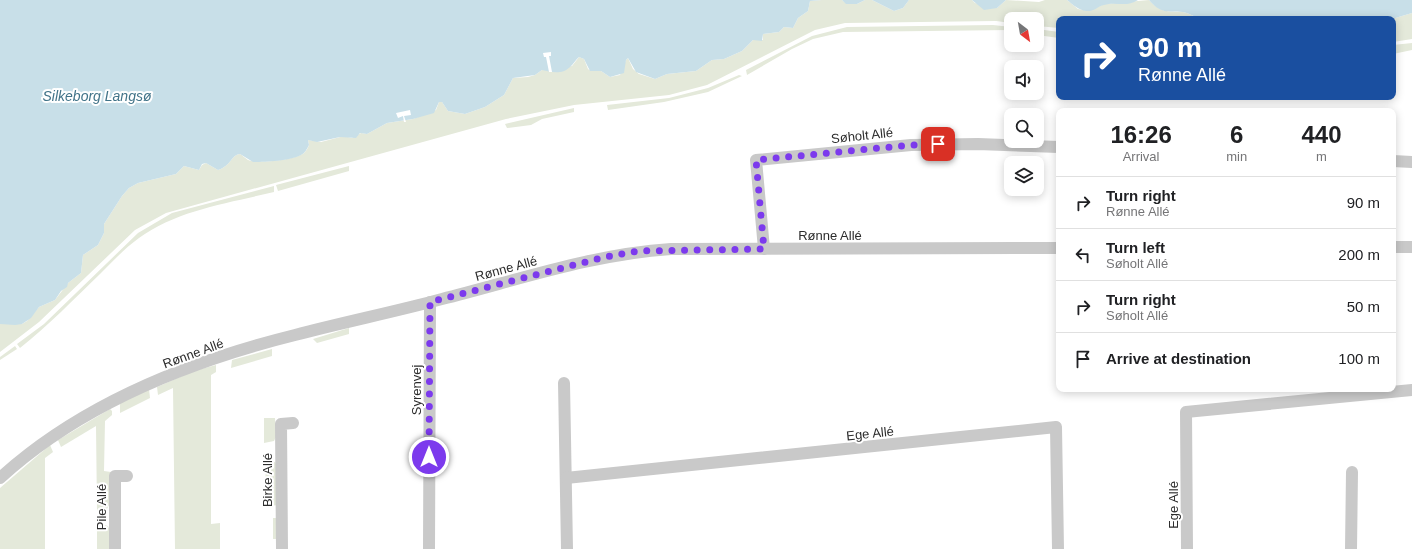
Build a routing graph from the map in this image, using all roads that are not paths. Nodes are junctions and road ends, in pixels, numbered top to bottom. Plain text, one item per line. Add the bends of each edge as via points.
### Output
1 (1056, 147) edge
2 (1396, 161) edge
3 (1412, 162) edge
4 (1396, 247) edge
5 (1412, 247) edge
6 (1056, 248) edge
7 (764, 249) junction
8 (430, 302) junction
9 (564, 383) dead end
10 (1412, 390) edge
11 (1391, 392) edge
12 (1396, 392) edge
13 (293, 423) dead end
14 (1352, 472) dead end
15 (126, 476) dead end
16 (0, 478) edge
17 (566, 478) junction
18 (115, 549) edge
19 (282, 549) edge
20 (429, 549) edge
21 (567, 549) edge
22 (1058, 549) edge
23 (1187, 549) edge
24 (1351, 549) edge

1 - 7 street, Søholt Allé via 911,145 756,160
2 - 3 street
4 - 5 street
6 - 7 street, Rønne Allé
7 - 8 street, Rønne Allé via 638,251 605,257
8 - 16 street, Rønne Allé via 294,335 208,361 152,383 101,408 51,438
8 - 20 street, Syrenvej
9 - 17 street
10 - 12 street, Ege Allé
11 - 23 street, Ege Allé via 1186,412
13 - 19 street, Birke Allé via 281,424
14 - 24 street
15 - 18 street, Pile Allé via 115,476
17 - 21 street
17 - 22 street, Ege Allé via 1056,427

